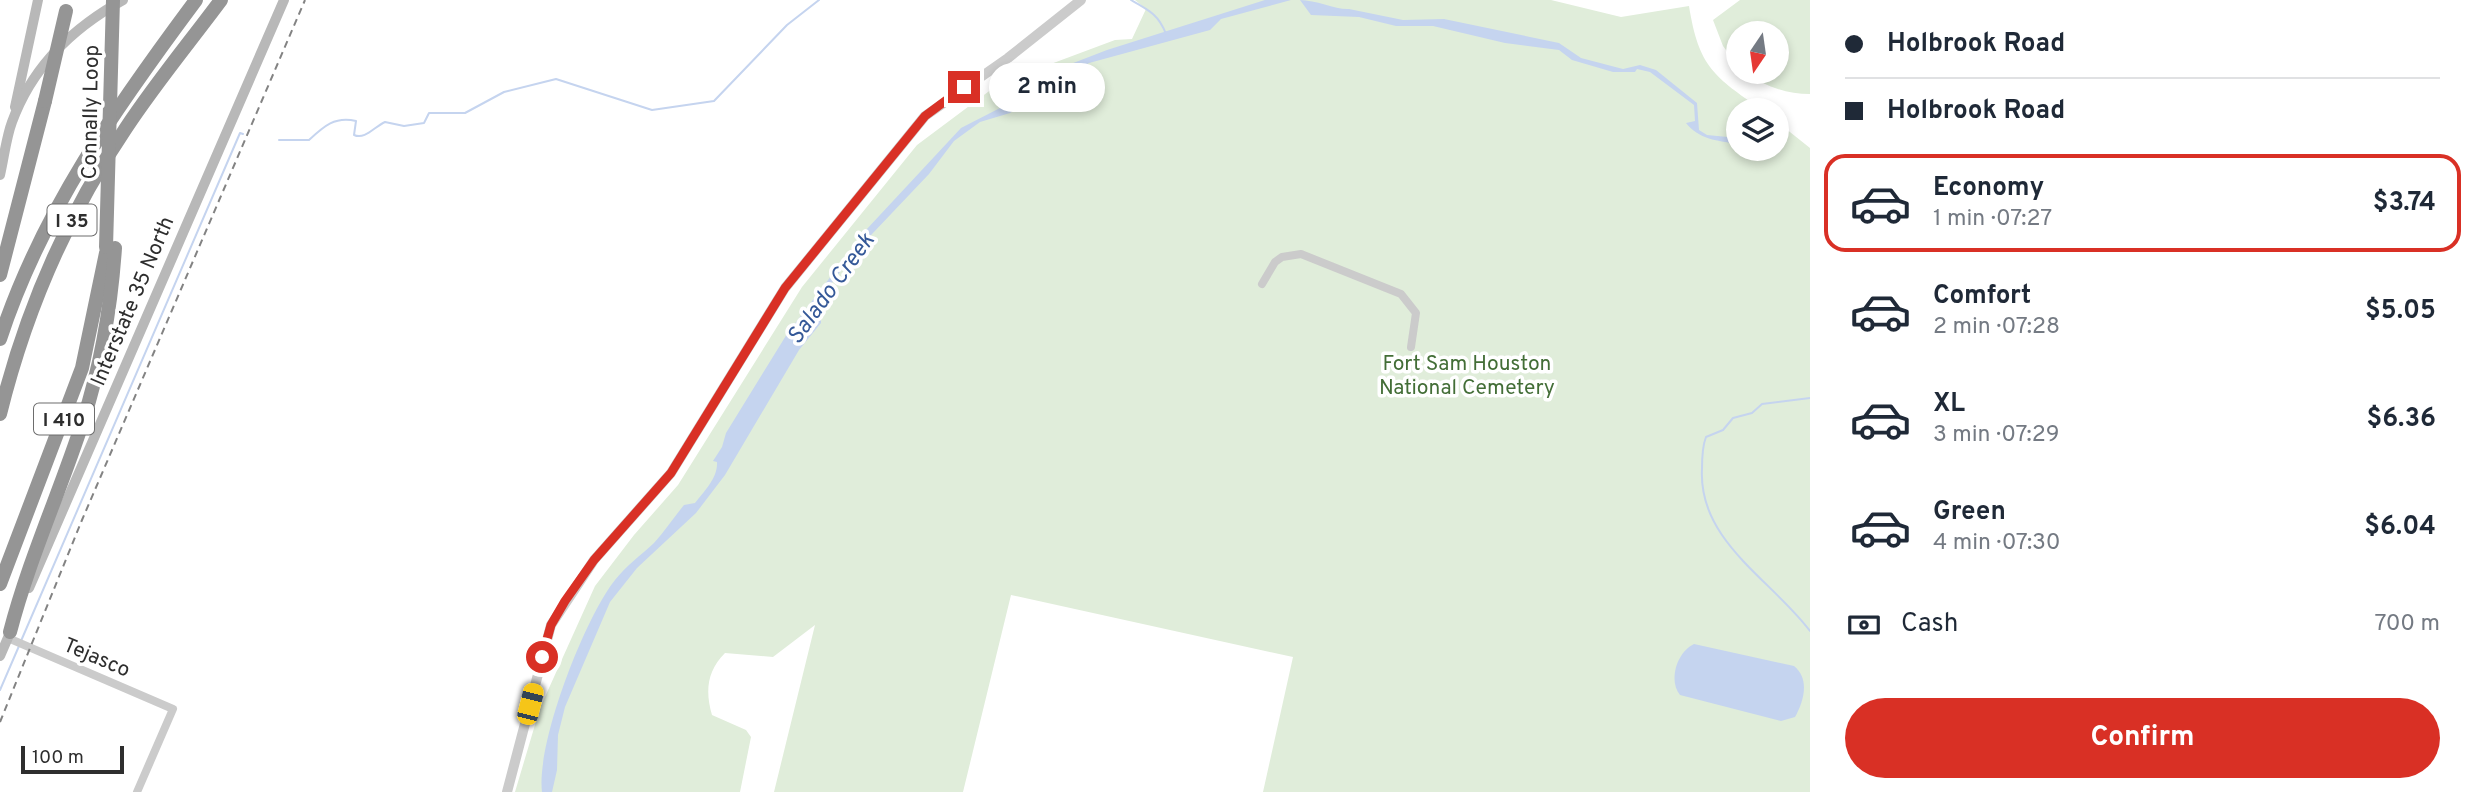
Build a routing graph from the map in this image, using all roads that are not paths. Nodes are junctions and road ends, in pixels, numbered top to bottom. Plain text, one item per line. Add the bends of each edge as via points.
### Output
1 (38, 0) edge
2 (123, 0) edge
3 (184, 0) edge
4 (196, 0) edge
5 (221, 0) edge
6 (284, 0) edge
7 (1081, 0) edge
8 (67, 5) edge
9 (113, 7) edge
10 (12, 121) junction
11 (0, 175) edge
12 (57, 204) junction
13 (110, 248) junction
14 (0, 275) edge
15 (1262, 284) dead end
16 (0, 339) edge
17 (1411, 348) dead end
18 (0, 414) edge
19 (0, 584) edge
20 (15, 639) junction
21 (0, 656) edge
22 (137, 792) edge
23 (507, 792) edge

1 - 10 main road
2 - 10 main road via 71,34 38,74
3 - 12 highway via 92,134
4 - 12 highway, I 35 via 102,130
5 - 18 highway, I 35 via 126,127 77,211 27,322
6 - 20 main road, Interstate 35 North
7 - 23 street via 925,116 785,288 671,473 594,560 551,625
8 - 14 highway, Connally Loop, bridge
9 - 13 highway, Connally Loop / I 410, bridge
10 - 11 main road
12 - 16 highway, I 35
13 - 19 highway, Connally Loop / I 410 via 82,368
13 - 20 highway via 106,325 90,397 26,575
15 - 17 street via 1275,262 1301,254 1401,294 1416,313
20 - 21 main road, Interstate 35 North
20 - 22 street, Tejasco via 173,709

